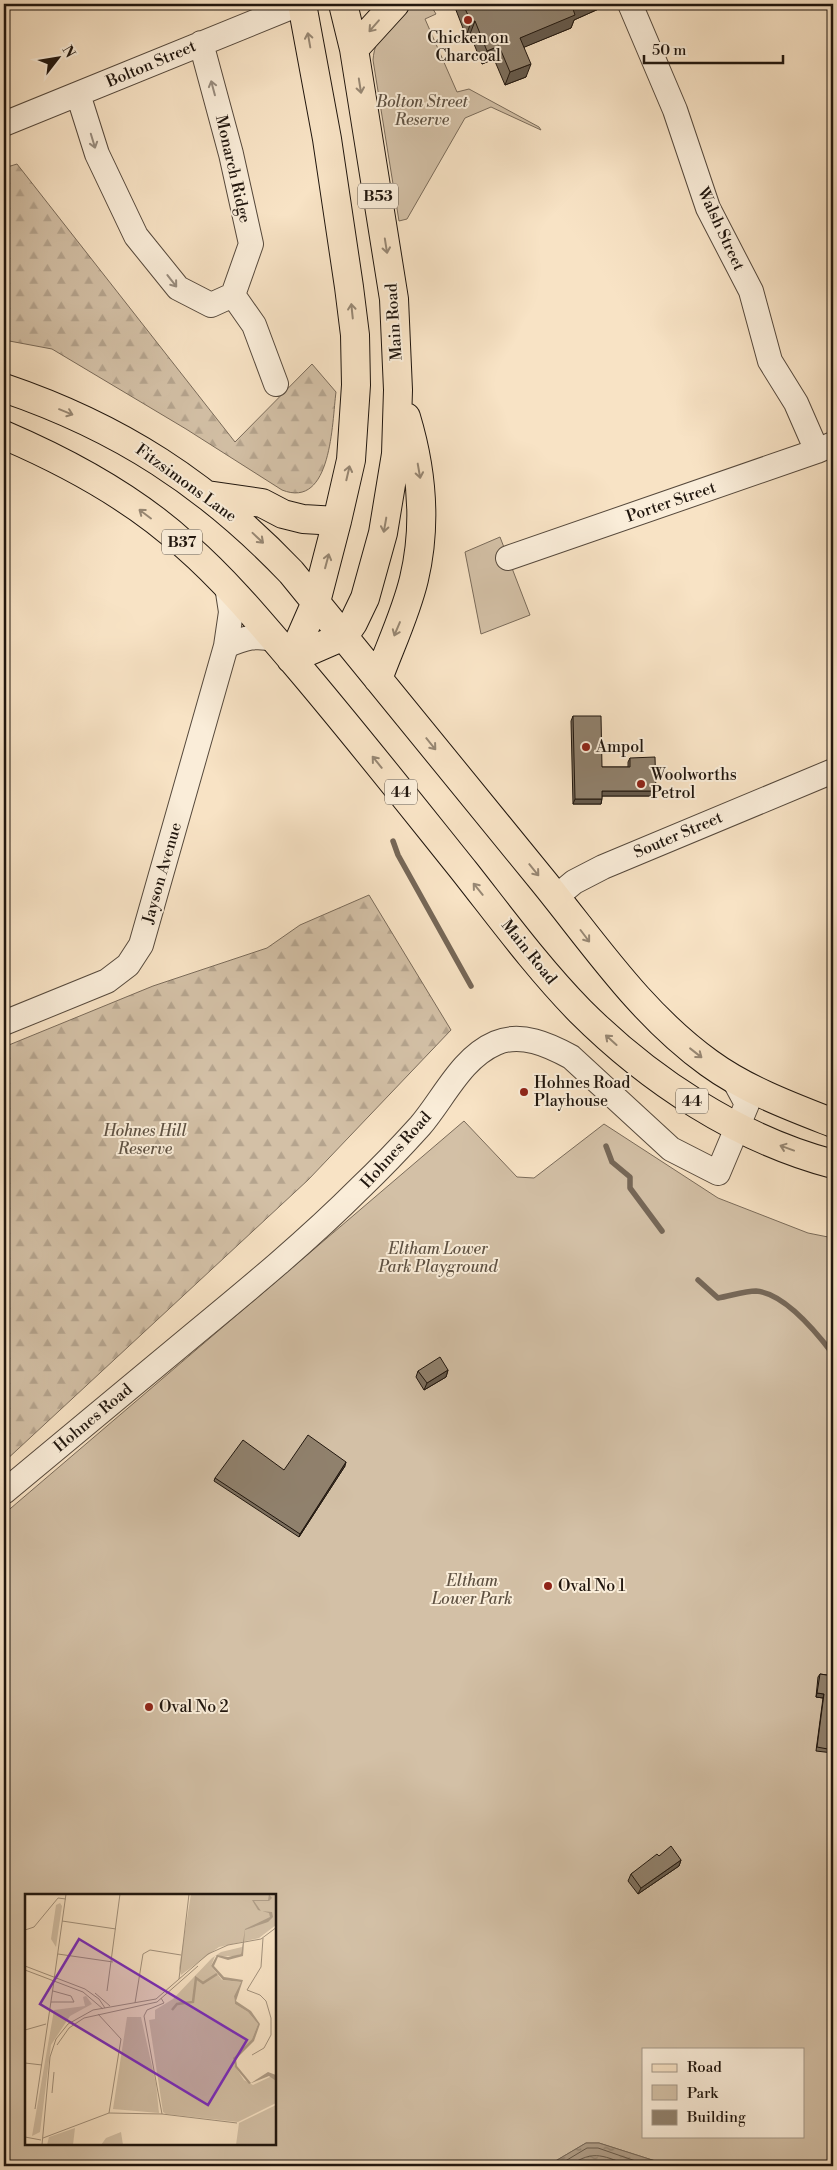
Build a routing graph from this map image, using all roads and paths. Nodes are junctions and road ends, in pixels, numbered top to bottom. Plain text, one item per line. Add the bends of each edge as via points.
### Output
1 (301, 4) edge
2 (343, 4) edge
3 (395, 4) edge
4 (630, 4) edge
5 (201, 43) junction
6 (354, 49) junction
7 (78, 94) junction
8 (4, 124) edge
9 (233, 295) junction
10 (276, 384) dead end
11 (4, 388) edge
12 (398, 390) junction
13 (4, 435) edge
14 (825, 448) edge
15 (207, 495) junction
16 (337, 521) junction
17 (508, 558) dead end
18 (227, 586) junction
19 (316, 602) junction
20 (344, 636) junction
21 (226, 646) junction
22 (283, 649) junction
23 (378, 679) junction
24 (833, 771) edge
25 (556, 897) junction
26 (4, 1023) edge
27 (733, 1078) junction
28 (833, 1123) edge
29 (738, 1126) junction
30 (833, 1164) edge
31 (4, 1492) edge

1 - 5 street, Bolton Street
16 -> 1 main road, B53 via 354,432 355,335 327,140
2 - 6 main road, Main Road / B53
3 -> 6 main road
4 - 14 street, Walsh Street via 675,110 708,208 751,291 770,361
5 - 7 street, Bolton Street
9 -> 5 street, Monarch Ridge via 251,244
6 -> 12 main road, Main Road / B53 via 394,299
7 - 8 street, Bolton Street
7 -> 9 street via 97,154 136,236 178,288 211,305
9 - 10 street via 254,325
11 -> 15 main road, Fitzsimons Lane via 89,421 127,440
12 -> 20 main road, Main Road / B53 via 396,454 383,533 365,598
12 -> 23 main road via 420,474 422,514 414,579
18 -> 13 main road, B37 via 185,544 116,493 50,454
14 - 17 street, Porter Street
15 - 16 main road via 262,503 303,519
15 -> 19 main road, Fitzsimons Lane via 268,548
19 -> 16 main road, B53
18 - 21 street, Jayson Avenue via 231,612
18 - 22 main road, B37
19 - 20 main road, 44
19 - 22 main road, B53
20 - 22 main road
20 - 23 main road, 44
21 - 22 street via 246,637 261,635
21 - 26 street, Jayson Avenue via 141,945 128,965 107,981
29 -> 22 main road, Main Road / 44 via 686,1098 614,1043 580,1011
23 -> 25 main road, 44
24 - 25 street, Souter Street via 603,867 574,882
25 -> 27 main road, 44 via 607,965 640,1002 688,1047
27 - 28 main road, 44
27 - 29 street, Hohnes Road via 747,1104
30 -> 29 main road, Main Road / 44 via 781,1146
29 - 31 street, Hohnes Road via 718,1173 671,1149 571,1057 532,1040 497,1042 466,1064 421,1125 286,1258

